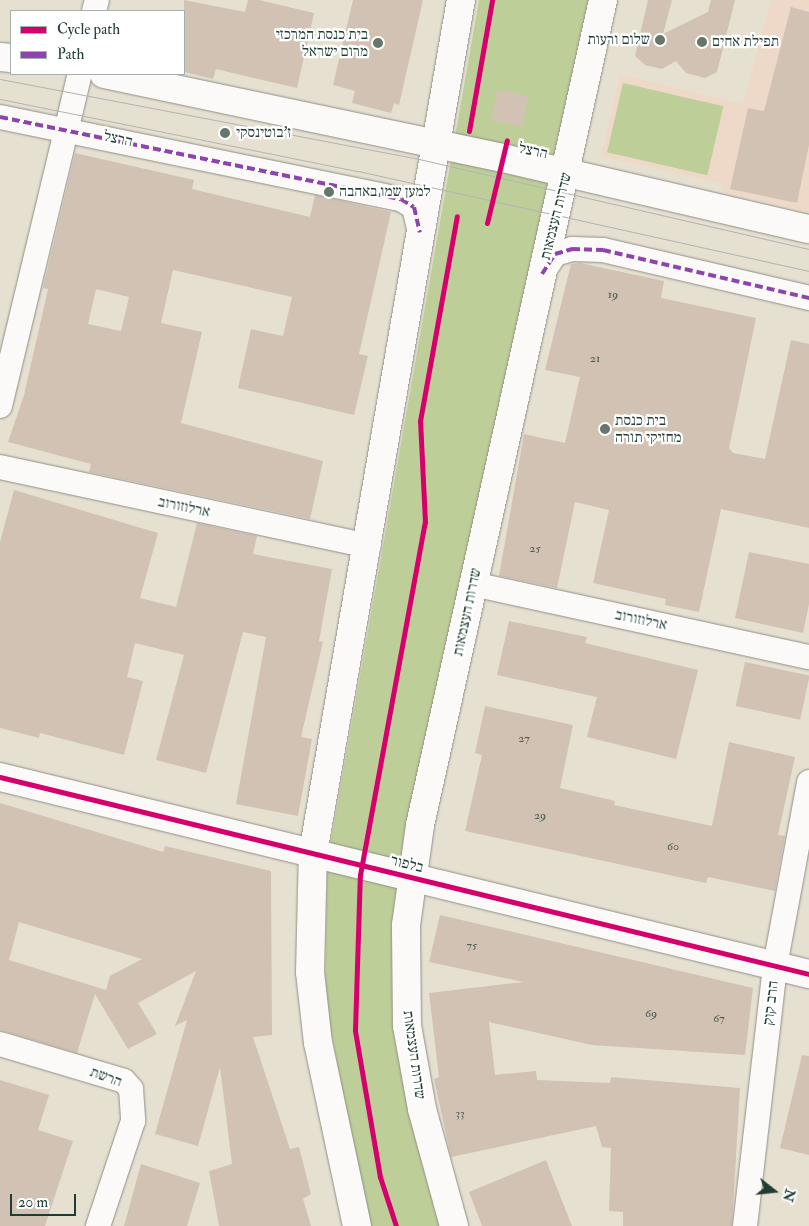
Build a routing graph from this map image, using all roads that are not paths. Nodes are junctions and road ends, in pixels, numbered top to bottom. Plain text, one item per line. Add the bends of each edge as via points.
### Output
1 (461, 0) edge
2 (603, 0) edge
3 (80, 75) edge
4 (109, 75) edge
5 (0, 117) edge
6 (64, 128) junction
7 (435, 144) junction
8 (566, 172) junction
9 (809, 229) edge
10 (420, 232) junction
11 (542, 274) junction
12 (809, 298) edge
13 (0, 406) edge
14 (0, 467) edge
15 (369, 546) junction
16 (473, 584) junction
17 (809, 656) edge
18 (0, 777) edge
19 (809, 782) edge
20 (313, 853) junction
21 (413, 878) junction
22 (775, 966) junction
23 (809, 974) edge
24 (0, 1044) edge
25 (98, 1226) edge
26 (356, 1226) edge
27 (454, 1226) edge
28 (744, 1226) edge

1 - 7 main road
2 - 8 main road, שדרות העצמאות
3 - 6 street
4 - 7 main road, הרצל
5 - 6 street, הרצל
6 - 10 street, הרצל via 401,199 414,206
6 - 13 street
7 - 8 main road, הרצל
7 - 10 main road
8 - 9 main road, הרצל
8 - 11 main road, שדרות העצמאות
10 - 15 main road
11 - 12 street via 555,254 572,249 603,250
11 - 16 main road, שדרות העצמאות
14 - 15 street, ארלוזורוב
15 - 20 main road
16 - 17 street, ארלוזורוב
16 - 21 main road, שדרות העצמאות via 420,825
18 - 20 main road, בלפור
19 - 22 street, הרב קוק
20 - 21 main road, בלפור
20 - 26 main road via 310,972 318,1043
21 - 22 main road, בלפור
21 - 27 main road, שדרות העצמאות via 406,925 407,1026 422,1108
22 - 23 main road, בלפור
22 - 28 street, הרב קוק
24 - 25 street, הרשת via 124,1081 131,1088 133,1121

